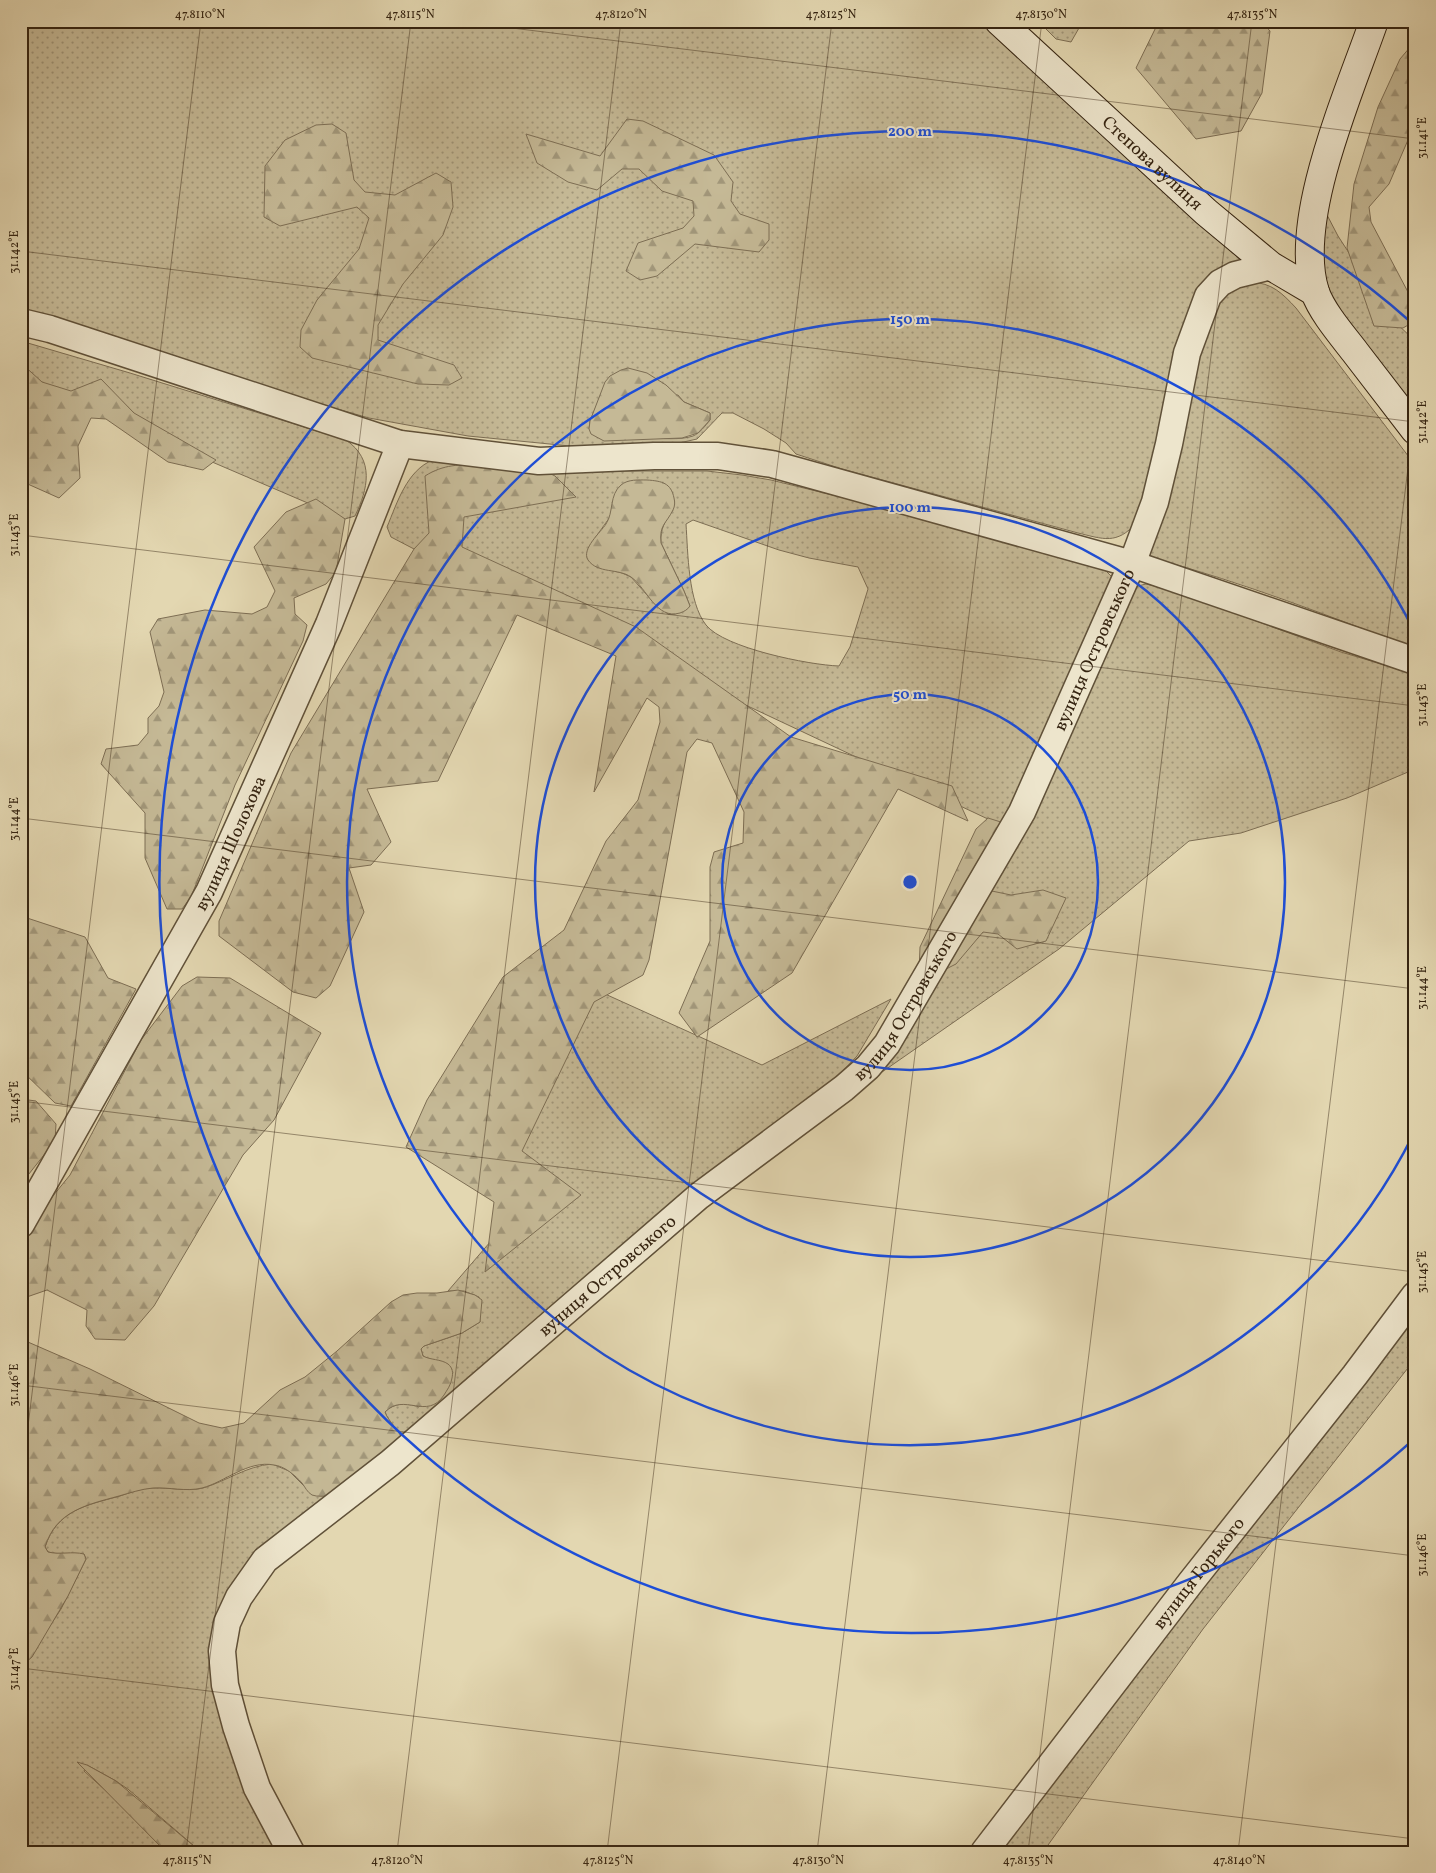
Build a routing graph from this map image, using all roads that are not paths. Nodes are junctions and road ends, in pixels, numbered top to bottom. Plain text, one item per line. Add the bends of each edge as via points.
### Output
1 (999, 21) edge
2 (1374, 21) edge
3 (1272, 266) junction
4 (1315, 292) junction
5 (21, 322) edge
6 (1415, 430) edge
7 (400, 444) junction
8 (1132, 564) junction
9 (1415, 660) edge
10 (21, 1224) edge
11 (1415, 1295) edge
12 (291, 1852) edge
13 (984, 1852) edge

1 - 3 street, Степова вулиця via 1206,212
2 - 4 street via 1336,129 1314,212 1310,251
3 - 4 street, Степова вулиця
3 - 8 street, вулиця Островського via 1235,275 1220,283 1208,296 1187,353 1156,502
4 - 6 street via 1342,335
5 - 7 street via 50,328
7 - 8 street via 539,461 718,456 772,464
7 - 10 street, вулиця Шолохова via 329,624 209,892
8 - 9 street
8 - 12 street, вулиця Островського via 1022,812 887,1044 868,1068 699,1196 390,1463 265,1560 239,1598 227,1623 222,1651 225,1685 257,1788
11 - 13 street, вулиця Горького

